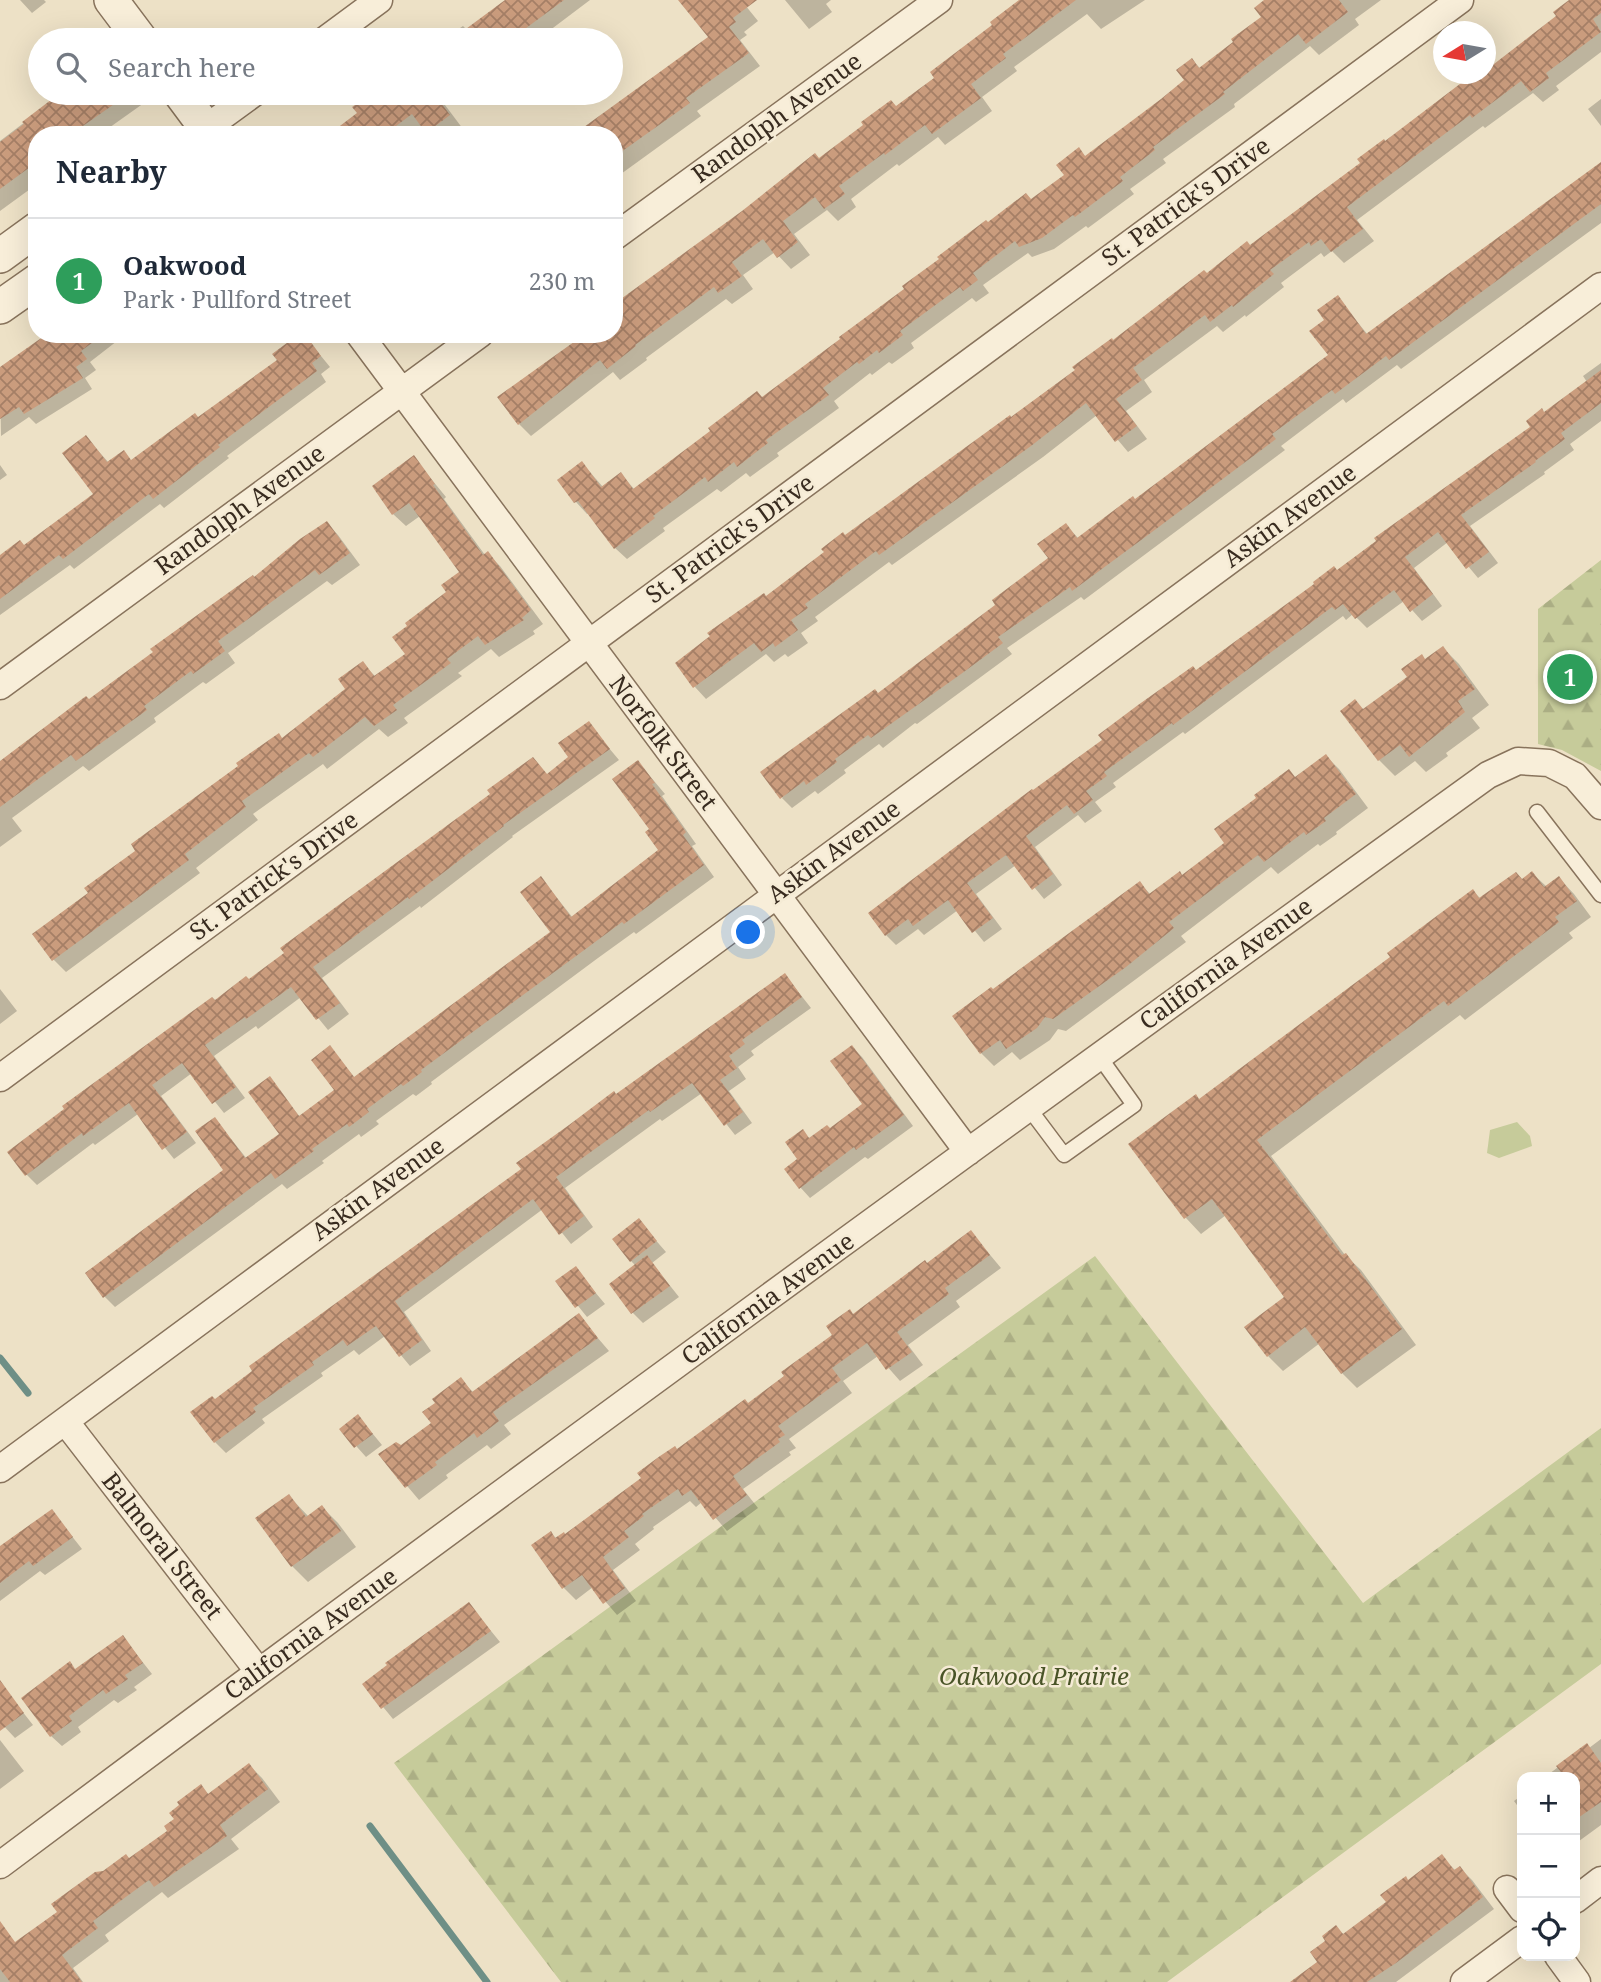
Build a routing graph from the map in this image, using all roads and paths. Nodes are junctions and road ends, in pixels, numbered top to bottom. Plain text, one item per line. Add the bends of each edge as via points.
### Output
1 (111, 0) edge
2 (379, 0) edge
3 (939, 0) edge
4 (1460, 0) edge
5 (132, 28) edge
6 (341, 28) edge
7 (187, 105) edge
8 (238, 105) edge
9 (198, 126) edge
10 (211, 126) edge
11 (623, 230) edge
12 (28, 236) edge
13 (0, 256) edge
14 (1601, 286) edge
15 (28, 287) edge
16 (0, 307) edge
17 (366, 343) edge
18 (468, 343) edge
19 (401, 391) junction
20 (589, 643) junction
21 (0, 686) edge
22 (1601, 806) edge
23 (1537, 812) dead end
24 (776, 895) junction
25 (1601, 895) edge
26 (1099, 1056) junction
27 (0, 1078) edge
28 (1028, 1107) junction
29 (968, 1152) junction
30 (65, 1421) junction
31 (0, 1469) edge
32 (259, 1672) junction
33 (0, 1865) edge
34 (1601, 1880) edge
35 (1578, 1898) edge
36 (1517, 1943) edge
37 (1562, 1961) edge
38 (1464, 1982) edge
39 (1577, 1982) edge

1 - 5 street
2 - 6 street
3 - 11 street, Randolph Avenue
4 - 20 street, St. Patrick's Drive
7 - 9 street
8 - 10 street
12 - 13 street
14 - 24 street, Askin Avenue
15 - 16 street
17 - 19 street, Norfolk Street
18 - 19 street, Randolph Avenue
19 - 20 street, Norfolk Street
19 - 21 street, Randolph Avenue
20 - 24 street, Norfolk Street
20 - 27 street, St. Patrick's Drive
22 - 26 street, California Avenue via 1575,776 1549,764 1518,761 1488,775
23 - 25 lane
24 - 29 street, Norfolk Street
24 - 30 street, Askin Avenue
26 - 28 street, California Avenue
26 - 28 lane via 1134,1105 1064,1155
28 - 29 street, California Avenue
29 - 32 street, California Avenue
30 - 31 street, Askin Avenue
30 - 32 street, Balmoral Street
32 - 33 street, California Avenue
34 - 35 street
36 - 38 street
37 - 39 street

